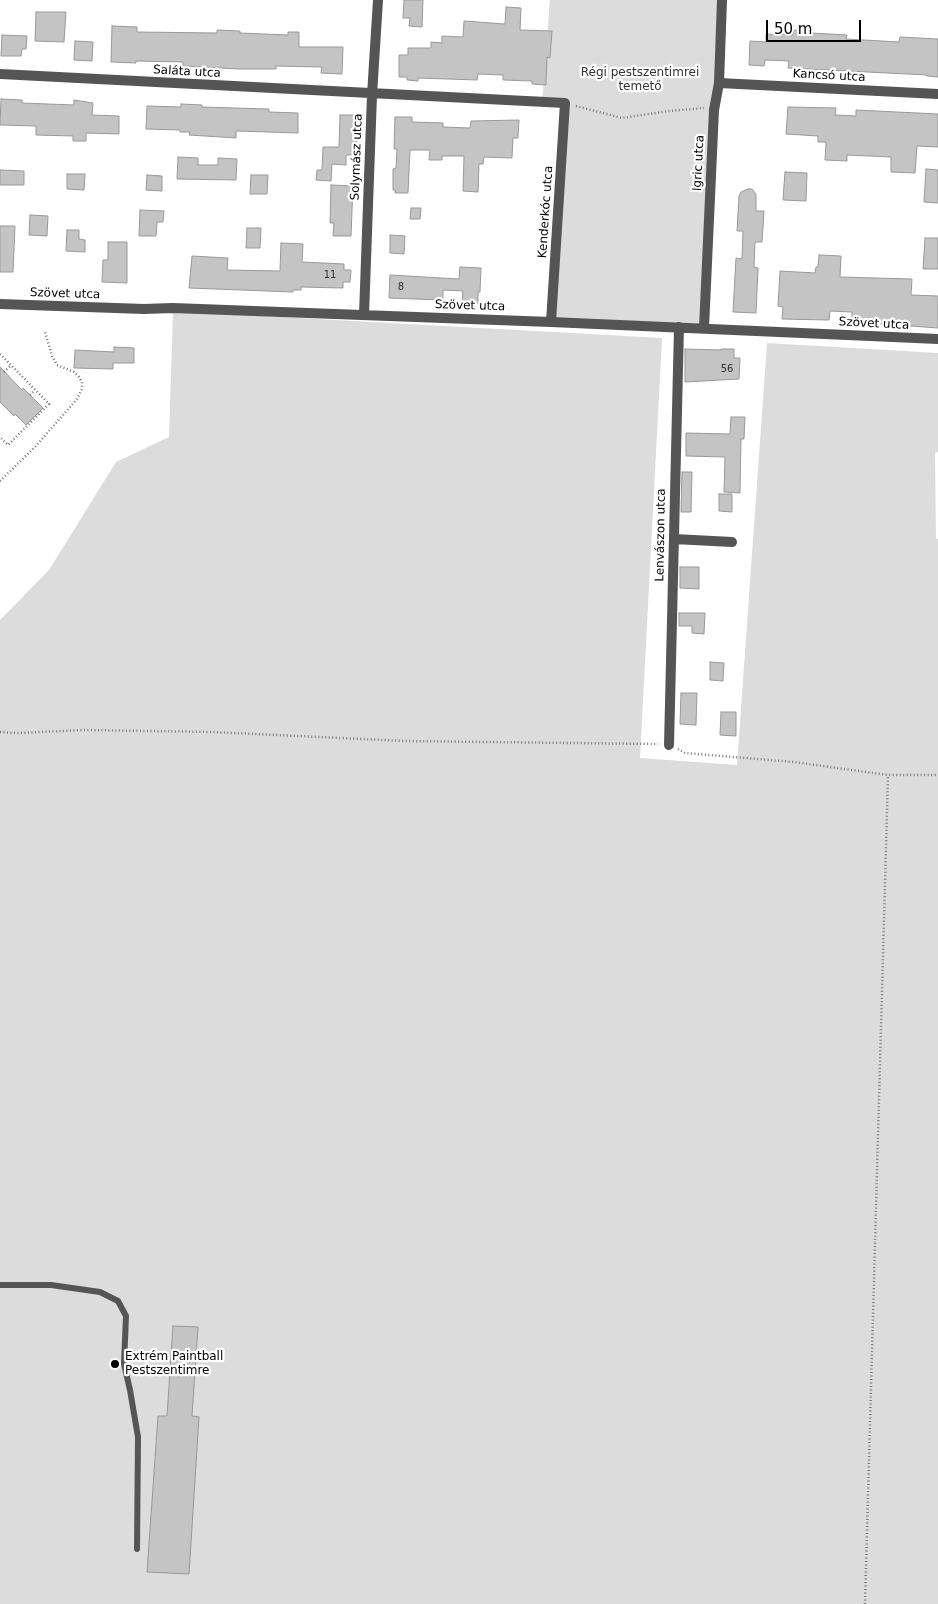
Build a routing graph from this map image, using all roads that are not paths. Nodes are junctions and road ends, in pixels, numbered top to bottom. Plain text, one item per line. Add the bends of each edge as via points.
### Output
1 (378, 0) edge
2 (722, 0) edge
3 (0, 74) edge
4 (719, 83) junction
5 (372, 94) junction
6 (938, 94) edge
7 (565, 103) joint
8 (0, 304) edge
9 (364, 314) junction
10 (551, 322) junction
11 (679, 327) junction
12 (704, 328) junction
13 (938, 340) edge
14 (674, 539) junction
15 (732, 542) dead end
16 (669, 744) road end
17 (0, 1285) edge
18 (137, 1549) dead end

1 - 5 street, Solymász utca
2 - 4 street, Igric utca
3 - 5 street, Saláta utca
4 - 6 street, Kancsó utca
4 - 12 street, Igric utca via 714,110
5 - 7 street, Saláta utca
5 - 9 street, Solymász utca
7 - 10 street, Kenderkóc utca
8 - 9 street, Szövet utca
9 - 10 street, Szövet utca
10 - 11 street, Szövet utca
11 - 12 street, Szövet utca
11 - 14 street, Lenvászon utca
12 - 13 street, Szövet utca
14 - 15 street
14 - 16 street, Lenvászon utca
17 - 18 lane via 51,1285 100,1292 118,1301 126,1316 124,1364 138,1437

